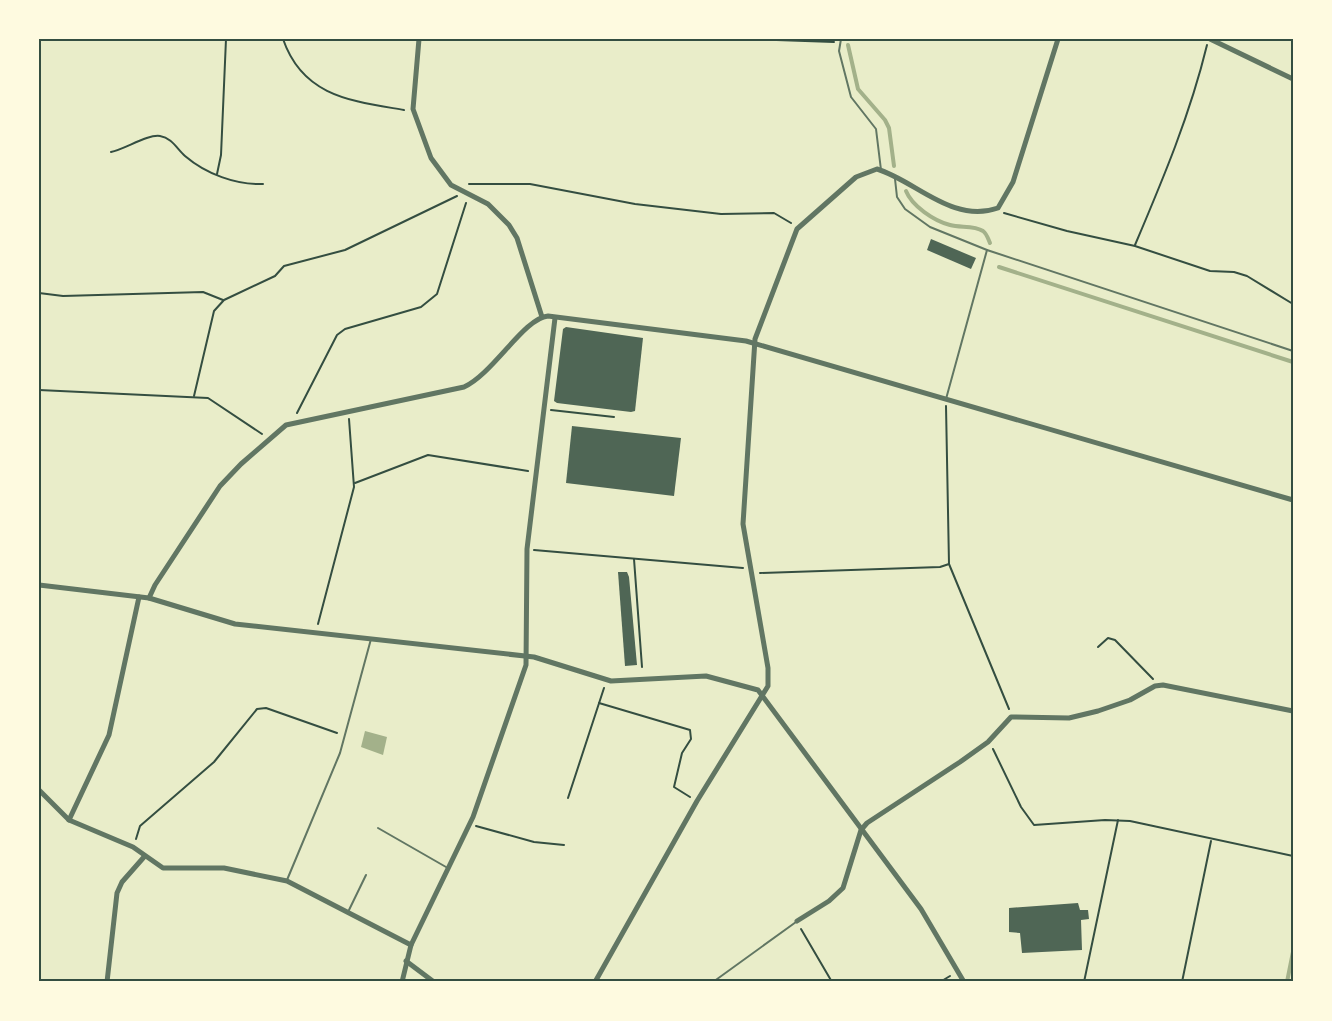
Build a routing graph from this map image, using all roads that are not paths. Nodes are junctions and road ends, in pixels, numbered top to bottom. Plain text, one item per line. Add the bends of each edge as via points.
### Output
1 (419, 39) edge
2 (841, 39) edge
3 (1058, 39) edge
4 (1209, 39) edge
5 (1293, 79) edge
6 (881, 170) junction
7 (895, 179) junction
8 (987, 250) junction
9 (542, 317) junction
10 (555, 318) junction
11 (754, 344) junction
12 (1293, 351) edge
13 (946, 399) junction
14 (1293, 500) edge
15 (39, 585) edge
16 (139, 597) junction
17 (149, 598) junction
18 (370, 639) junction
19 (527, 655) junction
20 (763, 694) junction
21 (1293, 711) edge
22 (39, 790) edge
23 (69, 820) junction
24 (378, 828) dead end
25 (861, 830) junction
26 (144, 857) junction
27 (449, 868) junction
28 (366, 875) dead end
29 (286, 881) junction
30 (347, 913) junction
31 (797, 921) joint
32 (411, 945) junction
33 (406, 961) junction
34 (107, 982) edge
35 (402, 982) edge
36 (434, 982) edge
37 (595, 982) edge
38 (713, 982) edge
39 (964, 982) edge

1 - 9 street via 413,109 435,164 446,181 498,213 517,238
2 - 6 lane via 850,97 878,134
3 - 7 street via 1013,182 998,208 981,212 951,206
4 - 5 street
6 - 7 street
6 - 11 street via 856,177 797,229
7 - 8 lane via 897,197 912,216
8 - 12 lane
8 - 13 lane
9 - 10 street
9 - 17 street via 531,322 474,383 286,424 220,486
10 - 11 street
10 - 19 street via 527,549
11 - 13 street
11 - 20 street via 743,508 768,668 768,686
13 - 14 street
15 - 16 street
16 - 17 street
16 - 23 street via 109,735
17 - 18 street via 235,624
18 - 19 street
18 - 29 lane via 345,735
19 - 20 street via 618,682 706,676
19 - 27 street via 470,824
20 - 25 street
20 - 37 street via 697,801
21 - 25 street via 1159,686 1098,711 1069,718 1011,717 988,742
22 - 23 street
23 - 26 street via 133,847
24 - 27 lane
25 - 31 street via 843,888
25 - 39 street via 921,909
26 - 29 street via 172,869 224,868
26 - 34 street via 117,893
27 - 32 street
28 - 30 lane
29 - 30 street
30 - 32 street
31 - 38 lane
32 - 33 street
33 - 35 street
33 - 36 street

